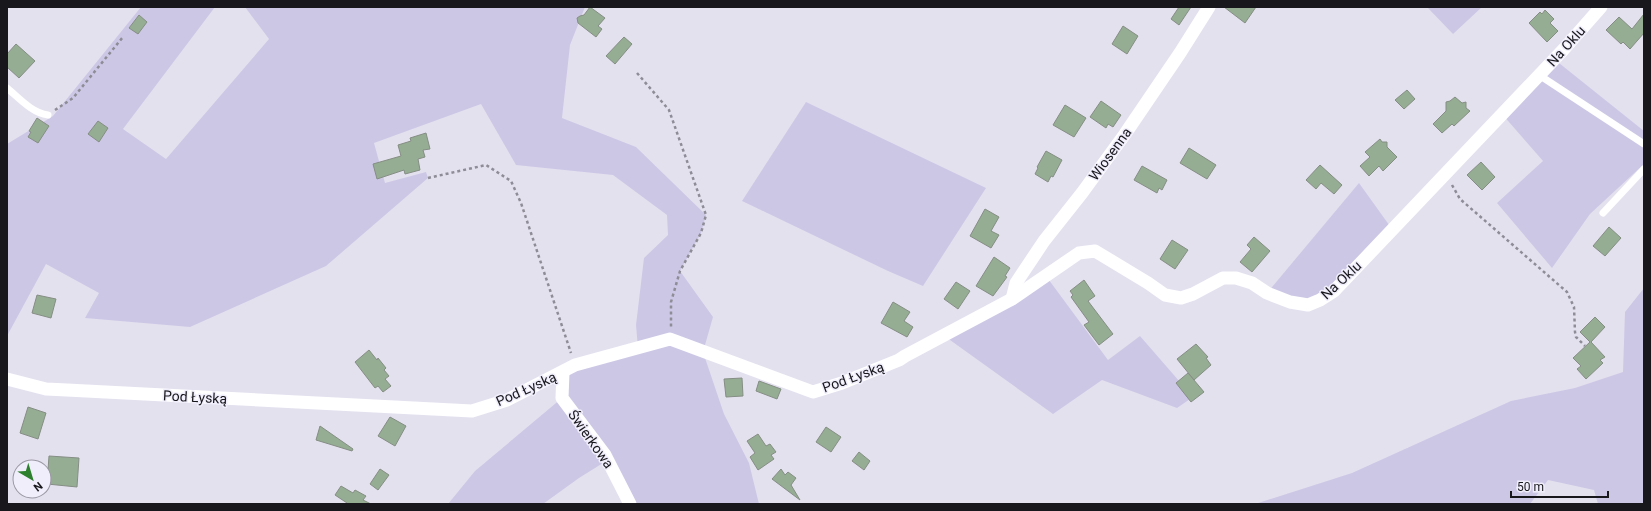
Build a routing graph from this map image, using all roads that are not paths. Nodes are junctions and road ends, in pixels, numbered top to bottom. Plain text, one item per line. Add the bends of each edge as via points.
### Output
1 (1209, 7) edge
2 (1602, 7) edge
3 (1539, 75) junction
4 (7, 88) edge
5 (48, 115) road end
6 (1644, 144) edge
7 (1644, 169) edge
8 (1603, 212) dead end
9 (1012, 299) junction
10 (563, 372) junction
11 (7, 379) edge
12 (630, 504) edge

1 - 9 street, Wiosenna via 1124,134 1044,241 1016,283
2 - 3 street, Na Oklu
3 - 6 lane
3 - 9 street, Na Oklu via 1334,291 1320,300 1308,305 1290,302 1236,278 1224,278 1181,298 1165,295 1095,251 1079,253
4 - 5 lane via 35,111
7 - 8 lane
9 - 10 street, Pod Łyską via 899,360 813,392 670,339 575,365
10 - 11 street, Pod Łyską via 507,400 472,411 46,389
10 - 12 street, Świerkowa via 562,398 605,455

